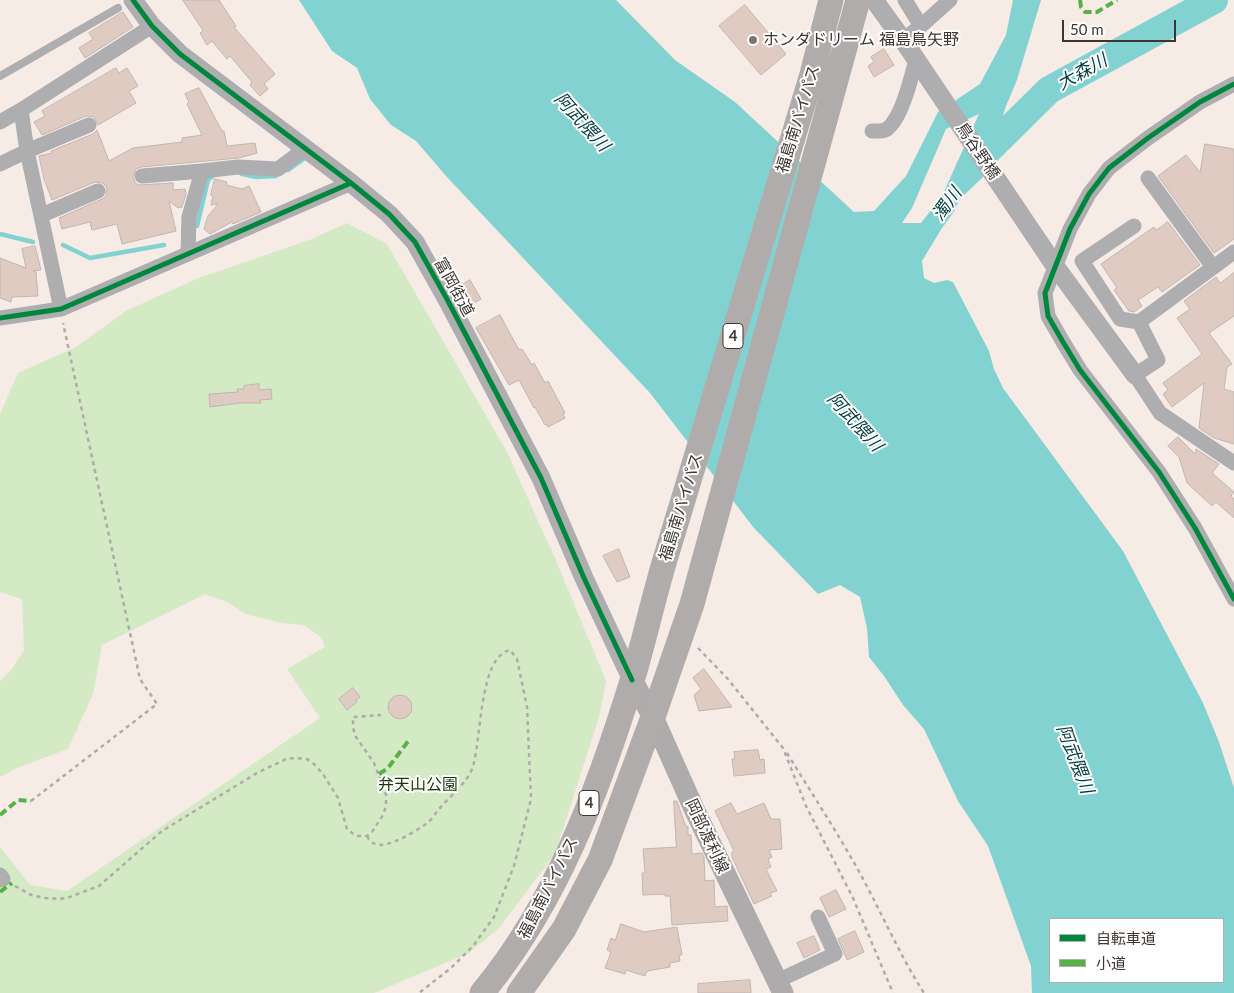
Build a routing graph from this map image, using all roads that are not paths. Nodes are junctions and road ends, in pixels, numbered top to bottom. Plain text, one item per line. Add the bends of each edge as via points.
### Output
1 (832, 0) edge
2 (858, 0) edge
3 (874, 0) edge
4 (905, 0) edge
5 (950, 0) edge
6 (126, 4) edge
7 (152, 26) junction
8 (921, 26) junction
9 (903, 40) junction
10 (916, 60) junction
11 (0, 76) edge
12 (1234, 84) edge
13 (20, 110) junction
14 (0, 122) edge
15 (89, 125) dead end
16 (872, 131) dead end
17 (306, 148) junction
18 (27, 151) junction
19 (0, 164) edge
20 (202, 172) junction
21 (142, 176) dead end
22 (1148, 178) dead end
23 (351, 182) junction
24 (98, 191) dead end
25 (42, 215) junction
26 (1134, 226) dead end
27 (188, 252) junction
28 (1234, 252) edge
29 (1055, 266) junction
30 (1213, 267) junction
31 (61, 309) junction
32 (0, 318) edge
33 (1139, 322) junction
34 (1135, 375) junction
35 (1234, 463) edge
36 (1234, 599) edge
37 (632, 680) junction
38 (653, 717) junction
39 (818, 917) dead end
40 (780, 987) edge
41 (482, 993) edge
42 (519, 993) edge

1 - 37 highway, 福島南バイパス / 4
2 - 38 highway, 福島南バイパス / 4 via 692,604
3 - 9 street, 鳥谷野橋
4 - 8 street
5 - 8 street
6 - 7 street, 富岡街道
6 - 11 lane
7 - 13 street
7 - 17 street, 富岡街道 via 180,54
8 - 9 street
9 - 10 street, 鳥谷野橋
10 - 16 street via 902,108 888,128
10 - 29 street, 鳥谷野橋
12 - 29 street via 1200,102 1109,168 1089,194
13 - 14 street
13 - 18 street
15 - 18 street
17 - 20 street via 278,169 238,167
17 - 23 street, 富岡街道
18 - 19 street
18 - 25 street
20 - 21 street
20 - 27 street via 190,217
22 - 30 street
23 - 27 street
23 - 37 street, 富岡街道 via 389,214 415,242 541,478
24 - 25 street
25 - 31 street
26 - 33 street via 1082,261 1120,319
27 - 31 street
28 - 30 street
29 - 34 street, 鳥谷野橋
29 - 36 street via 1045,293 1048,316 1080,370 1159,472 1195,528
30 - 33 street
31 - 32 street
33 - 34 street via 1158,360
34 - 35 street via 1160,414
37 - 38 main road, 岡部渡利線
37 - 41 highway, 福島南バイパス / 4 via 593,795 568,855 521,942
38 - 40 main road, 岡部渡利線
38 - 42 highway, 福島南バイパス / 4 via 600,860 564,929
39 - 40 street via 835,954

